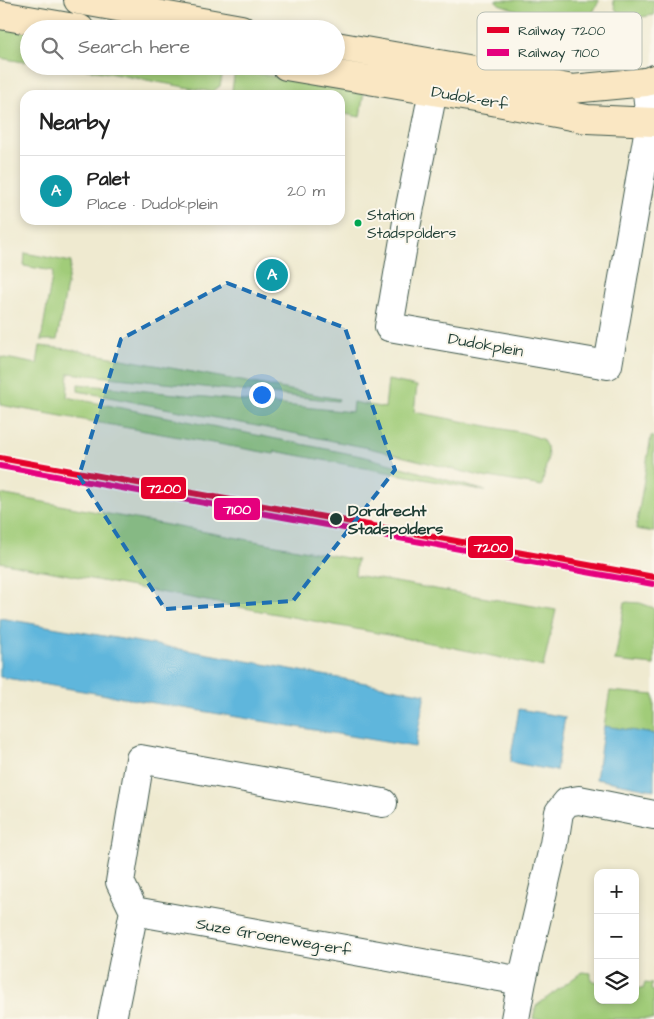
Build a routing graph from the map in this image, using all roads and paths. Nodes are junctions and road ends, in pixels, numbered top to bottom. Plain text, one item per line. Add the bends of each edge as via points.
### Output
1 (78, 0) edge
2 (165, 15) edge
3 (0, 16) edge
4 (25, 20) edge
5 (192, 20) edge
6 (345, 48) edge
7 (455, 67) junction
8 (339, 75) edge
9 (650, 81) edge
10 (433, 91) junction
11 (652, 122) edge
12 (383, 803) dead end
13 (654, 815) edge
14 (134, 911) junction
15 (522, 981) junction
16 (112, 1019) edge
17 (515, 1019) edge

1 - 2 street
2 - 5 street
3 - 4 street
6 - 7 street, Dudok-erf
7 - 9 street, Dudok-erf via 572,89
7 - 10 street
8 - 10 street, Dudok-erf
9 - 11 street
10 - 11 street, Dudok-erf via 587,119
10 - 11 street, Dudokplein via 389,328 608,365
12 - 14 street via 140,759 120,882
13 - 15 street via 579,800 567,802 559,812
14 - 15 street, Suze Groeneweg-erf
14 - 16 street
15 - 17 street

